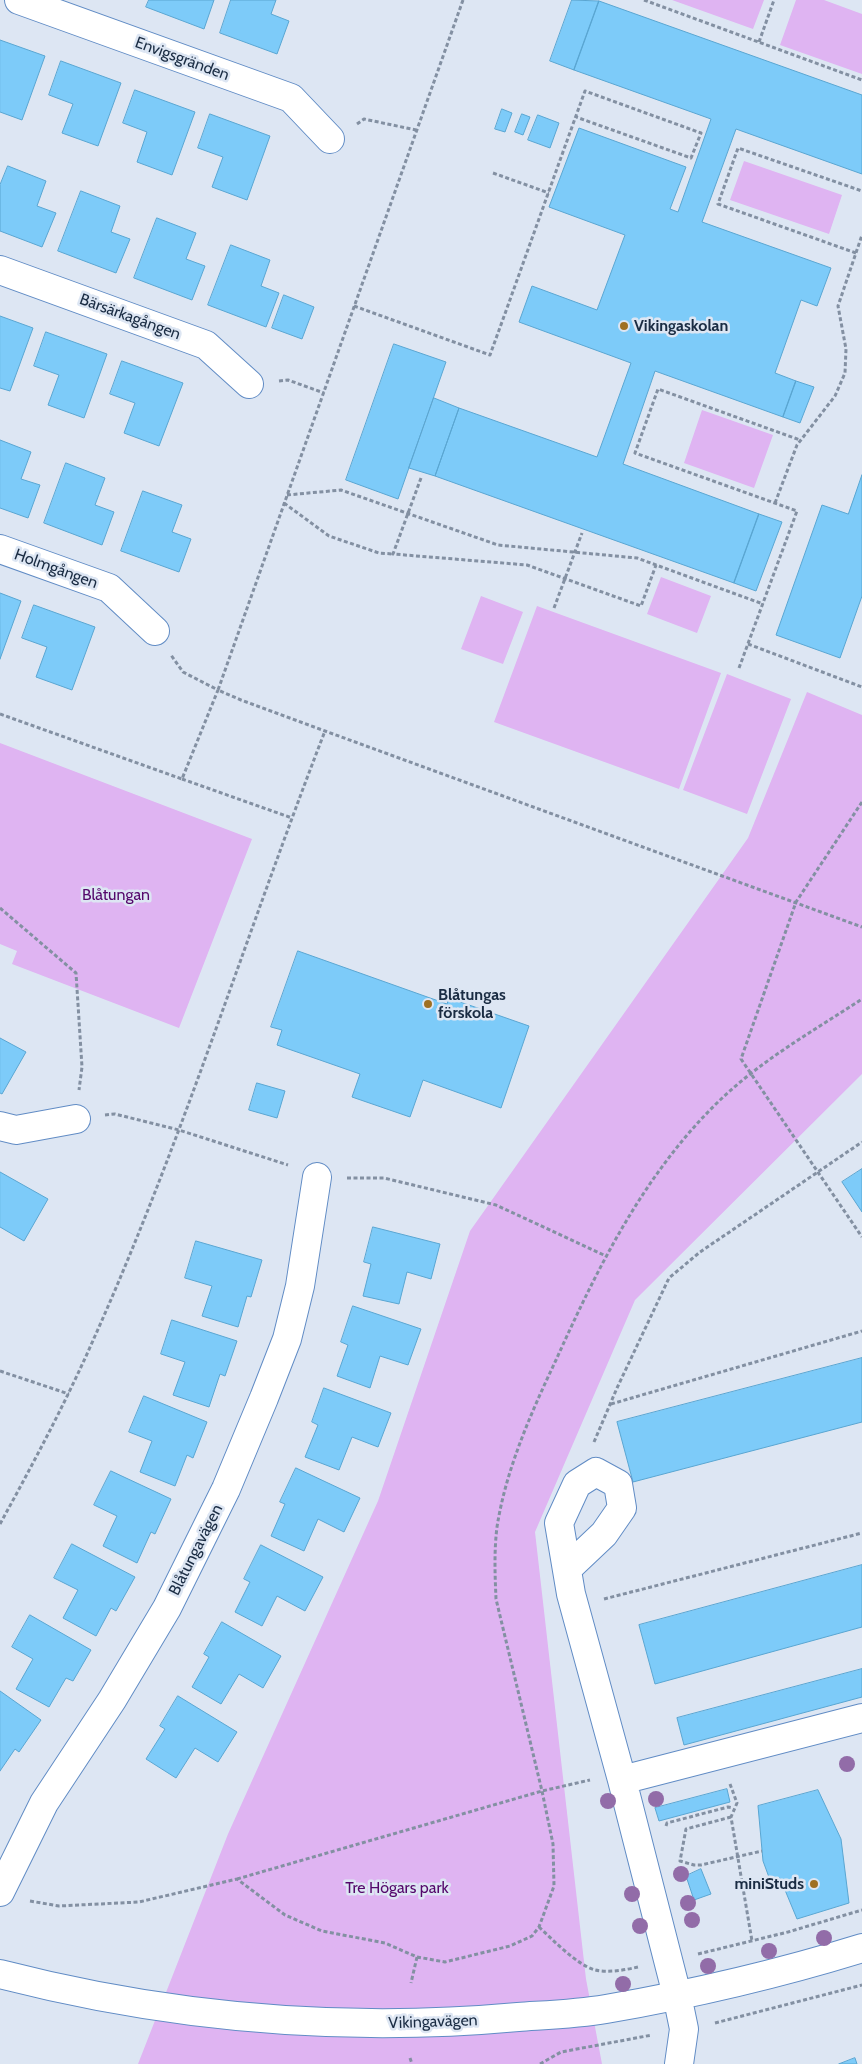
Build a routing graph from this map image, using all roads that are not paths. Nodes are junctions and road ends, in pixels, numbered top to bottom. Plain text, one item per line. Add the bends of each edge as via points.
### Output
1 (19, 0) edge
2 (330, 139) road end
3 (0, 270) edge
4 (249, 384) road end
5 (0, 549) edge
6 (155, 631) road end
7 (76, 1119) road end
8 (0, 1126) edge
9 (317, 1177) road end
10 (567, 1569) junction
11 (862, 1718) edge
12 (621, 1776) junction
13 (0, 1892) edge
14 (862, 1948) edge
15 (0, 1974) edge
16 (677, 1995) junction
17 (679, 2064) edge

1 - 2 street, Envigsgränden via 291,98
3 - 4 street, Bärsärkagången via 206,345
5 - 6 street, Holmgången via 109,588
7 - 8 street via 16,1130
9 - 13 street, Blåtungavägen via 300,1286 286,1339 226,1489 167,1608 112,1700 44,1803
10 - 10 street via 559,1523 577,1484 596,1472 618,1484 622,1508 604,1534
10 - 12 street via 574,1607
11 - 12 street
12 - 16 street
14 - 16 street, Vikingavägen via 791,1970
15 - 16 street, Vikingavägen via 68,1991 226,2016 338,2024 457,2023 604,2010
16 - 17 street via 684,2029

